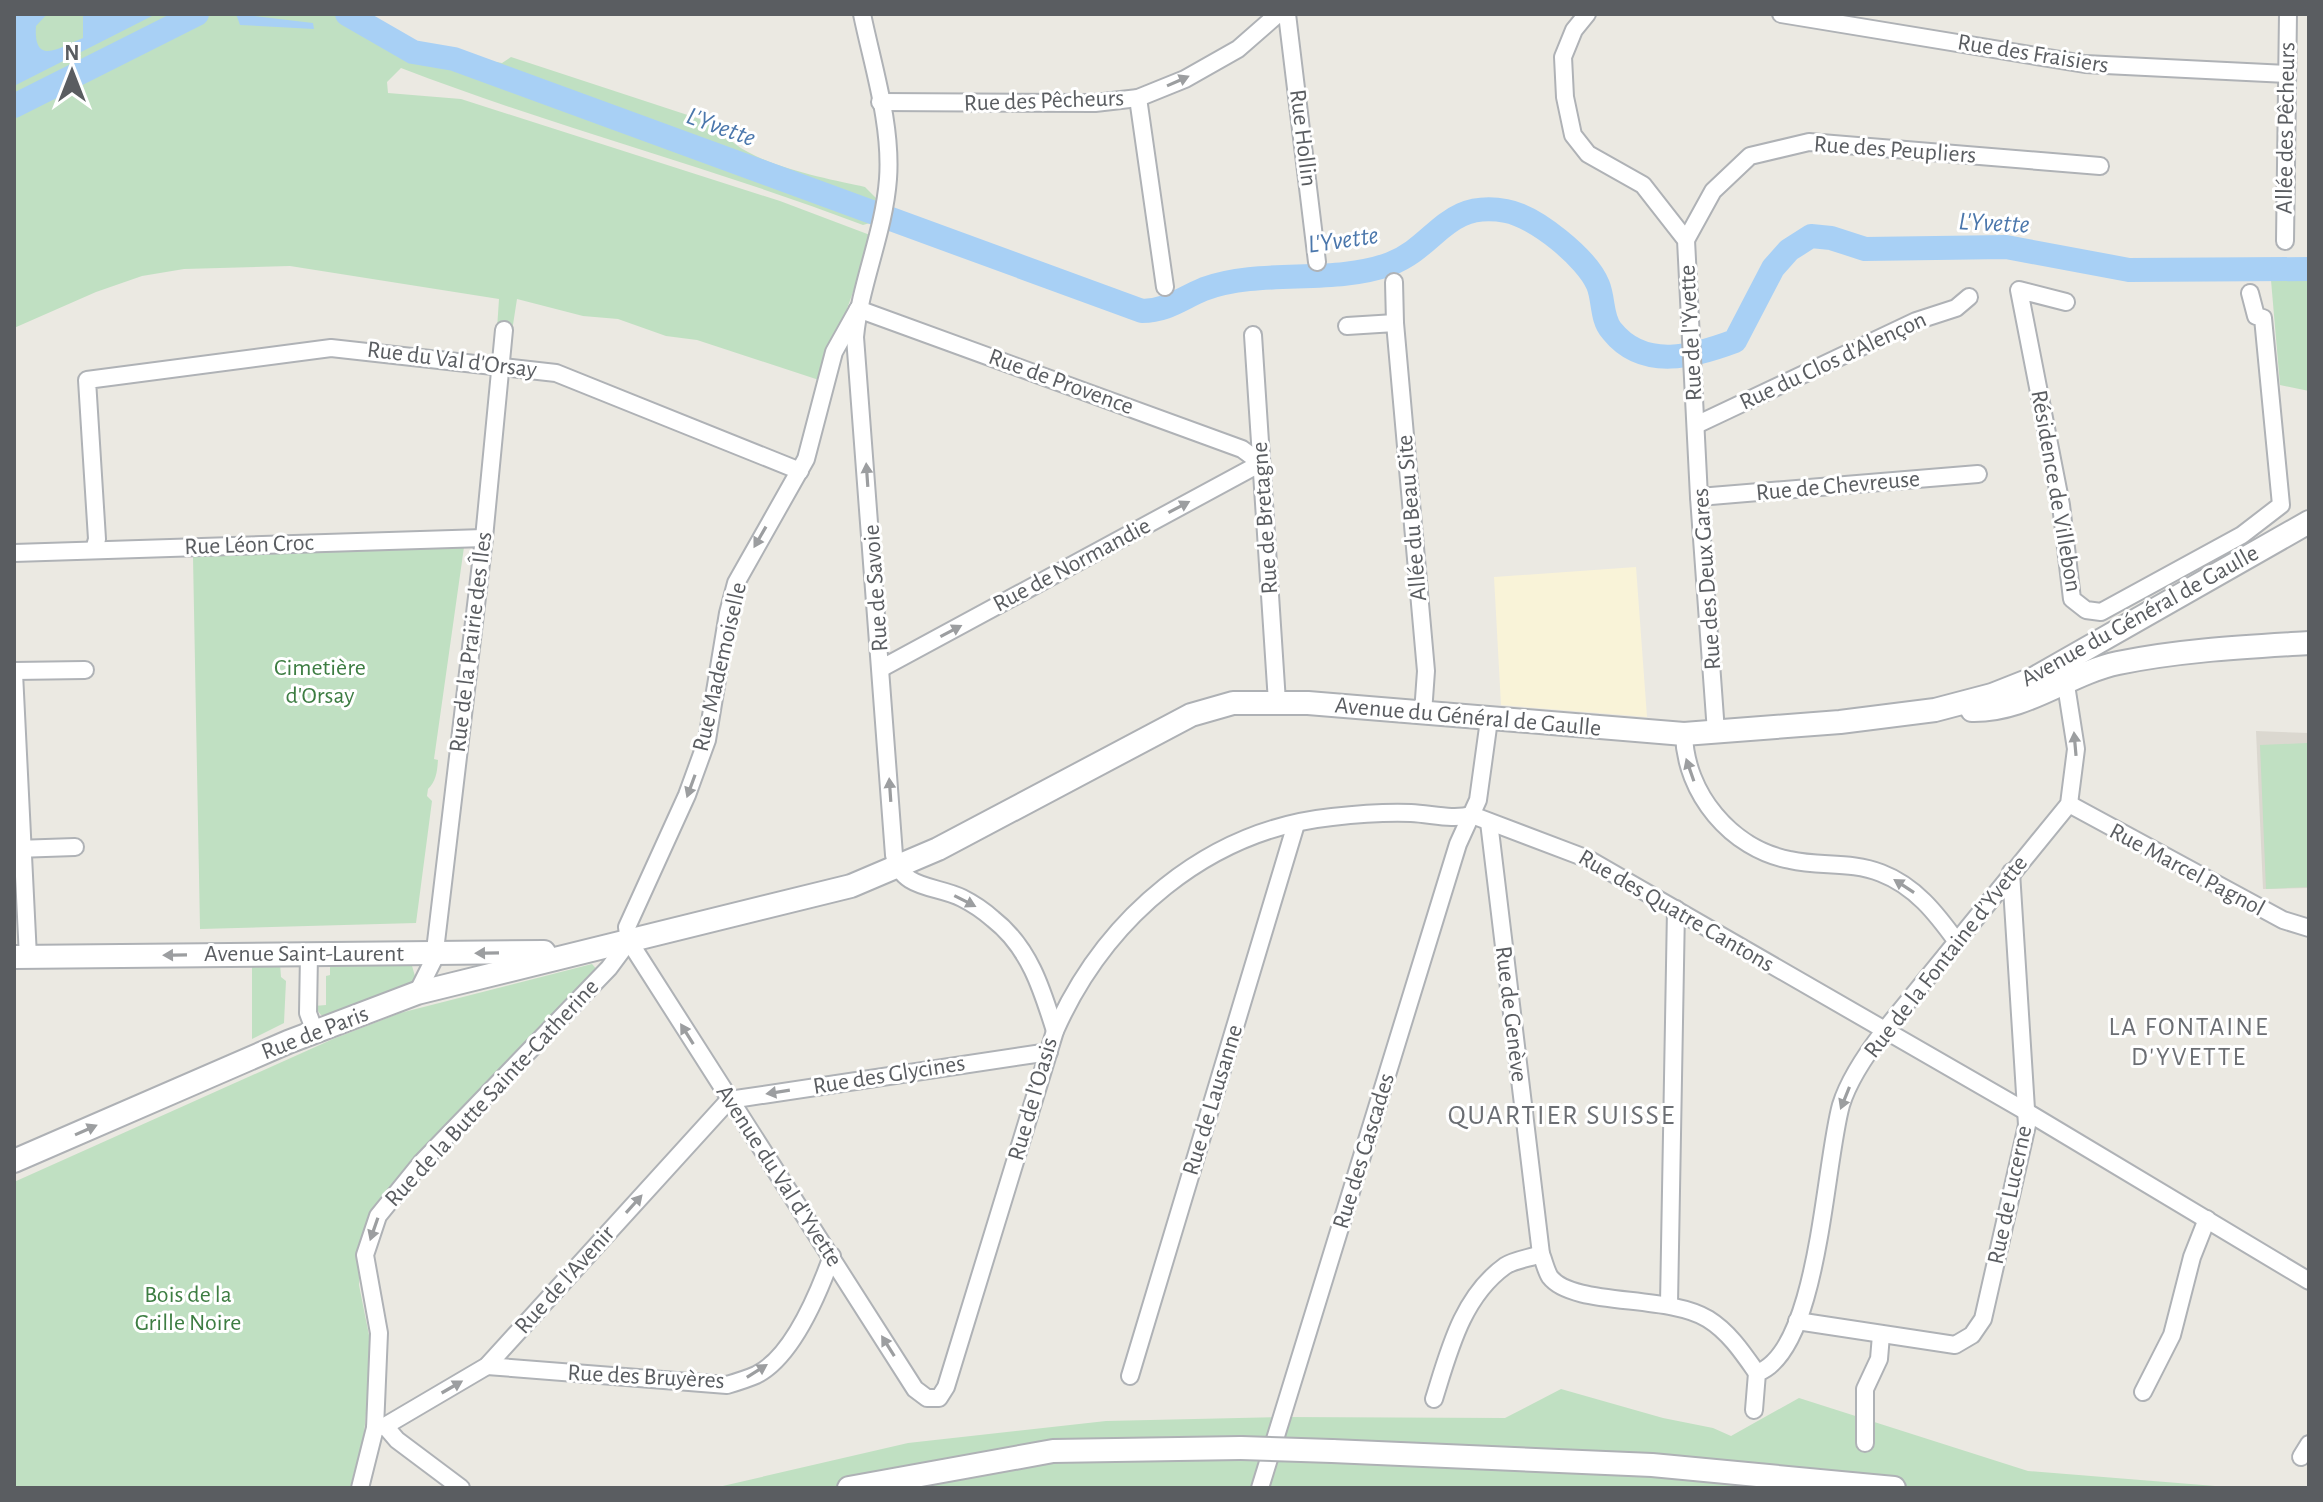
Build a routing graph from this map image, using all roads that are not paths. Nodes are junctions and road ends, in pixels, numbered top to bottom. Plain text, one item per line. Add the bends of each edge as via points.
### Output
1 (862, 14) edge
2 (1278, 14) edge
3 (1287, 14) edge
4 (1587, 14) edge
5 (1781, 14) edge
6 (2288, 14) edge
7 (2287, 74) junction
8 (1138, 98) junction
9 (880, 102) junction
10 (2100, 166) dead end
11 (1686, 240) junction
12 (2285, 241) dead end
13 (1317, 262) dead end
14 (1394, 282) dead end
15 (1165, 287) dead end
16 (2250, 293) dead end
17 (1969, 297) dead end
18 (2066, 302) dead end
19 (858, 309) junction
20 (1395, 323) junction
21 (1347, 326) dead end
22 (504, 330) dead end
23 (1253, 335) dead end
24 (501, 366) junction
25 (1696, 425) junction
26 (1261, 463) junction
27 (800, 471) junction
28 (1978, 474) dead end
29 (1699, 497) junction
30 (2309, 522) edge
31 (484, 538) junction
32 (2248, 545) junction
33 (94, 550) junction
34 (14, 553) edge
35 (2117, 634) junction
36 (2309, 643) edge
37 (2096, 659) junction
38 (2133, 661) junction
39 (882, 668) junction
40 (85, 670) dead end
41 (14, 672) edge
42 (2066, 685) junction
43 (1277, 702) junction
44 (1935, 710) junction
45 (1423, 713) junction
46 (1489, 720) junction
47 (1716, 732) junction
48 (1684, 734) junction
49 (2069, 804) junction
50 (1472, 815) junction
51 (1489, 822) junction
52 (1296, 824) junction
53 (75, 847) dead end
54 (19, 848) edge
55 (896, 867) junction
56 (2011, 872) junction
57 (1676, 909) junction
58 (2309, 928) edge
59 (629, 941) junction
60 (1957, 942) junction
61 (593, 948) junction
62 (309, 954) junction
63 (408, 954) junction
64 (434, 954) junction
65 (21, 957) edge
66 (420, 986) junction
67 (1055, 1031) junction
68 (1884, 1031) junction
69 (315, 1032) junction
70 (1049, 1052) junction
71 (729, 1100) junction
72 (2027, 1112) junction
73 (14, 1161) edge
74 (2207, 1219) junction
75 (1541, 1254) junction
76 (832, 1256) junction
77 (2309, 1281) edge
78 (1669, 1304) junction
79 (1797, 1321) junction
80 (1881, 1335) junction
81 (487, 1366) junction
82 (1757, 1373) junction
83 (1130, 1376) dead end
84 (2143, 1392) dead end
85 (939, 1398) joint
86 (1434, 1399) dead end
87 (1754, 1410) dead end
88 (380, 1427) junction
89 (1865, 1443) dead end
90 (360, 1488) edge
91 (461, 1488) edge
92 (849, 1488) edge
93 (1260, 1488) edge
94 (1894, 1488) edge

1 - 9 street
8 -> 2 street, Rue des Pêcheurs via 1238,49
3 - 13 street, Rue Hollin
4 - 11 street, Rue de l'Yvette via 1563,57 1573,135 1588,154 1643,185
5 - 7 street, Rue des Fraisiers via 2097,66
6 - 7 street, Allée des Pêcheurs
7 - 12 street, Allée des Pêcheurs
8 - 9 street, Rue des Pêcheurs via 1095,103
8 - 15 street
9 - 19 street via 888,148 884,200
10 - 11 street, Rue des Peupliers via 1809,142 1750,156 1713,191
11 - 25 street, Rue de l'Yvette
14 - 20 street, Allée du Beau Site
16 - 32 street, Résidence de Villebon via 2256,316 2263,318 2281,505
17 - 25 street, Rue du Clos d'Alençon via 1956,308 1916,321
18 - 32 street, Résidence de Villebon via 2019,290 2061,505 2072,599 2086,610 2101,612
19 - 26 street, Rue de Provence via 1242,449
19 - 27 street, Rue Mademoiselle via 834,352
39 -> 19 street, Rue de Savoie via 855,337
20 - 21 street
20 - 45 street, Allée du Beau Site via 1426,671
22 - 24 street, Rue de la Prairie des Îles
23 - 26 street, Rue de Bretagne
24 - 27 street, Rue du Val d'Orsay via 556,373
24 - 31 street, Rue de la Prairie des Îles
24 - 33 street, Rue du Val d'Orsay via 331,348 87,380
25 - 29 street, Rue des Deux Gares
39 -> 26 street, Rue de Normandie
26 - 43 street, Rue de Bretagne
27 -> 59 street, Rue Mademoiselle via 736,583 707,740 627,927
28 - 29 street, Rue de Chevreuse
29 - 47 street, Rue des Deux Gares
30 - 32 main road, Avenue du Général de Gaulle
31 - 33 street, Rue Léon Croc
31 - 64 street, Rue de la Prairie des Îles
32 - 35 main road, Avenue du Général de Gaulle
33 - 34 street, Rue Léon Croc
35 - 37 main road, Avenue du Général de Gaulle
35 - 38 street
36 - 38 main road via 2228,647
37 - 38 main road
37 - 42 main road
37 - 44 main road, Avenue du Général de Gaulle
55 -> 39 street, Rue de Savoie
40 - 41 street
41 - 54 street
42 - 44 main road via 1990,711
49 -> 42 street via 2076,749
43 - 45 main road, Avenue du Général de Gaulle
43 - 55 main road, Avenue du Général de Gaulle via 1233,703 1177,721
44 - 47 main road, Avenue du Général de Gaulle
45 - 46 main road, Avenue du Général de Gaulle
46 - 48 main road, Avenue du Général de Gaulle
46 - 50 street, Rue des Cascades
47 - 48 main road, Avenue du Général de Gaulle
60 -> 48 street via 1931,906 1884,874 1847,864 1789,860 1738,838 1724,826 1688,771
49 - 56 street, Rue de la Fontaine d’Yvette
49 - 58 street, Rue Marcel Pagnol via 2275,916
50 - 51 street, Rue des Quatre Cantons
50 - 52 street, Rue des Quatre Cantons via 1371,814
50 - 93 street, Rue des Cascades via 1458,844
51 - 57 street, Rue des Quatre Cantons via 1588,859
51 - 75 street, Rue de Genève
52 - 67 street, Rue des Quatre Cantons via 1210,856 1143,902 1081,982
52 - 83 street, Rue de Lausanne
53 - 54 street
54 - 65 street
55 - 59 main road, Avenue du Général de Gaulle via 831,892
55 -> 67 street, Rue de l’Oasis via 911,882 962,898 994,919 1018,944 1038,977
56 - 60 street, Rue de la Fontaine d’Yvette
56 - 72 street, Rue de Lucerne
57 - 68 street, Rue des Quatre Cantons
57 - 78 street
59 - 61 main road, Rue de Paris
71 -> 59 street, Avenue du Val d'Yvette
59 -> 88 street, Rue de la Butte Sainte-Catherine via 378,1216 365,1255 379,1333
60 - 68 street, Rue de la Fontaine d’Yvette
61 -> 64 main road, Avenue Saint-Laurent
61 - 66 main road, Rue de Paris
62 - 63 main road, Avenue Saint-Laurent
62 -> 65 main road, Avenue Saint-Laurent
62 - 69 street via 308,1013
63 - 64 main road, Avenue Saint-Laurent
63 - 66 street
64 - 66 street, Rue de la Prairie des Îles
66 - 69 main road, Rue de Paris
67 - 70 street, Rue de l’Oasis
68 - 72 street, Rue des Quatre Cantons
68 -> 79 street, Rue de la Fontaine d’Yvette via 1842,1101 1810,1287
73 -> 69 main road, Rue de Paris
70 -> 71 street, Rue des Glycines
70 - 85 street, Rue de l’Oasis
71 - 76 street, Avenue du Val d'Yvette
81 -> 71 street, Rue de l'Avenir
72 - 74 street, Rue des Quatre Cantons
72 - 80 street, Rue de Lucerne via 1983,1319 1972,1335 1955,1345
74 - 77 street, Rue des Quatre Cantons
74 - 84 street via 2172,1335
75 - 78 street via 1550,1277 1574,1293
75 - 86 street via 1507,1265 1482,1288 1458,1325
81 -> 76 street, Rue des Bruyères via 727,1385 759,1373 792,1340 816,1299
85 -> 76 street, Avenue du Val d'Yvette via 927,1398 915,1389
78 - 82 street via 1707,1318 1737,1344
79 - 80 street, Rue de Lucerne
79 - 82 street, Rue de la Fontaine d’Yvette via 1771,1368
80 - 89 street via 1879,1359 1865,1389
88 -> 81 street, Rue de l'Avenir
82 - 87 street
88 - 90 street, Rue de la Butte Sainte-Catherine
88 - 91 street
92 - 94 main road, bridge via 1053,1451 1241,1448 1652,1465

